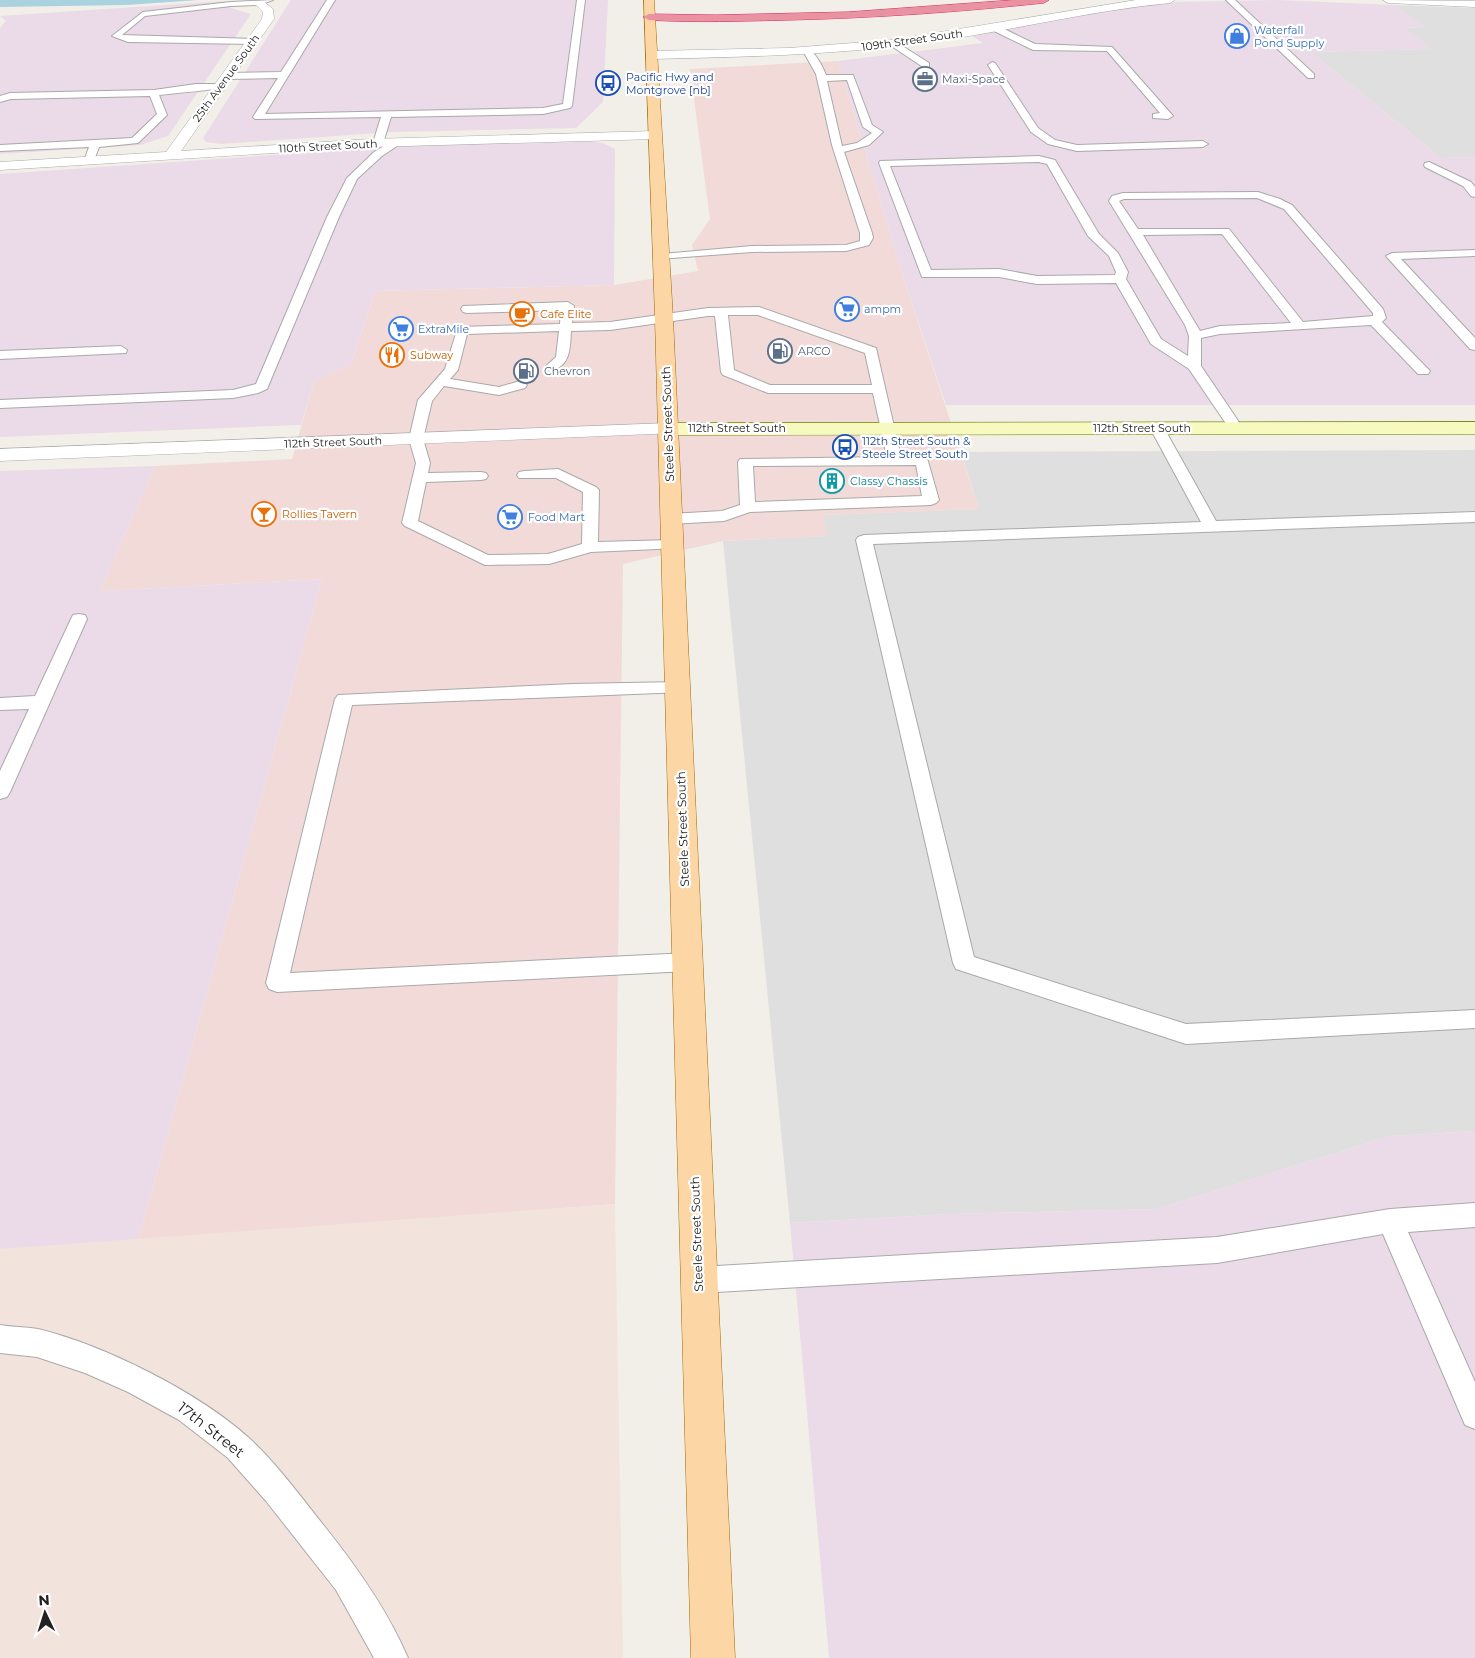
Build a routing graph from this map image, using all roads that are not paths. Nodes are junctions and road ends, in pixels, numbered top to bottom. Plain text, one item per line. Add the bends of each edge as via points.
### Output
1 (331, 0) edge
2 (581, 0) edge
3 (649, 0) edge
4 (892, 0) edge
5 (1044, 0) edge
6 (1170, 0) edge
7 (1230, 0) edge
8 (1388, 0) edge
9 (264, 2) edge
10 (1475, 4) edge
11 (649, 17) junction
12 (995, 28) junction
13 (253, 41) junction
14 (893, 43) junction
15 (807, 51) junction
16 (652, 55) junction
17 (926, 65) dead end
18 (992, 65) dead end
19 (284, 75) junction
20 (228, 76) junction
21 (1311, 76) dead end
22 (823, 78) junction
23 (220, 87) junction
24 (154, 93) junction
25 (0, 99) edge
26 (387, 114) junction
27 (1156, 116) dead end
28 (656, 135) junction
29 (396, 142) junction
30 (378, 143) junction
31 (96, 144) junction
32 (1203, 144) dead end
33 (0, 148) edge
34 (840, 149) junction
35 (171, 155) junction
36 (89, 161) junction
37 (1429, 165) dead end
38 (0, 166) edge
39 (1475, 194) edge
40 (1135, 232) junction
41 (1475, 253) edge
42 (662, 256) junction
43 (1120, 279) junction
44 (467, 309) dead end
45 (722, 312) junction
46 (664, 318) junction
47 (464, 322) dead end
48 (1374, 322) junction
49 (566, 323) junction
50 (1300, 326) junction
51 (1195, 336) junction
52 (1475, 346) edge
53 (121, 350) dead end
54 (0, 355) edge
55 (553, 366) dead end
56 (1194, 366) junction
57 (1423, 371) dead end
58 (440, 382) junction
59 (520, 385) dead end
60 (879, 390) junction
61 (0, 404) edge
62 (888, 428) junction
63 (1157, 428) junction
64 (1236, 428) junction
65 (1475, 428) edge
66 (668, 429) junction
67 (416, 439) junction
68 (0, 455) edge
69 (895, 461) junction
70 (524, 475) dead end
71 (481, 476) dead end
72 (420, 478) junction
73 (748, 507) junction
74 (1475, 517) edge
75 (670, 519) junction
76 (1211, 526) junction
77 (673, 545) junction
78 (590, 548) junction
79 (79, 619) dead end
80 (678, 688) junction
81 (41, 702) junction
82 (0, 704) edge
83 (0, 792) edge
84 (688, 962) junction
85 (1475, 1019) edge
86 (1475, 1214) edge
87 (1390, 1221) junction
88 (699, 1280) junction
89 (0, 1339) edge
90 (1475, 1415) edge
91 (392, 1658) edge
92 (713, 1658) edge

1 - 19 lane
2 - 26 lane via 567,106 543,111
3 - 11 main road, Steele Street South
4 - 11 highway via 870,6 821,11 689,13
5 - 11 highway via 877,14 682,20
6 - 12 street, 109th Street South via 1105,7
7 - 21 lane
8 - 10 street
9 - 13 street, 25th Avenue South via 270,13
9 - 13 lane via 143,14 116,36 128,39
11 - 16 main road, Steele Street South
12 - 14 street, 109th Street South
12 - 27 lane via 1033,48 1109,49 1168,116
13 - 20 street, 25th Avenue South
14 - 15 street, 109th Street South
14 - 17 lane
15 - 16 street, 109th Street South
15 - 22 lane
16 - 28 main road, Steele Street South
18 - 32 lane via 1034,130 1052,142 1077,148
19 - 20 lane
19 - 26 lane via 258,116
20 - 23 street, 25th Avenue South
22 - 34 lane via 829,115
22 - 34 lane via 850,77 868,127 878,132 870,142
23 - 24 lane
23 - 35 street, 25th Avenue South
24 - 25 lane via 10,96
24 - 31 lane via 162,115 135,141
26 - 30 lane
28 - 29 street, 110th Street South
28 - 42 main road, Steele Street South
29 - 30 street, 110th Street South
29 - 61 lane via 352,178 262,386 233,394
30 - 35 street, 110th Street South
31 - 33 lane
31 - 36 lane
34 - 42 lane via 866,232 865,243 846,248 752,248
35 - 36 street, 110th Street South
36 - 38 street, 110th Street South
37 - 39 lane via 1467,184
40 - 48 lane via 1114,201 1116,198 1258,195 1276,201 1288,208 1379,312 1380,318
40 - 50 lane via 1225,231
40 - 51 lane
41 - 52 lane via 1392,256
42 - 46 main road, Steele Street South
43 - 43 lane via 1122,272 1114,255 1094,236 1051,162 1039,159 884,163 926,274 999,273 1037,280
43 - 56 lane via 1156,341
44 - 49 lane via 568,306
45 - 46 lane
45 - 60 lane via 759,310 871,351
45 - 60 lane via 728,372 768,389
46 - 49 lane via 610,326
46 - 66 main road, Steele Street South
47 - 49 lane
48 - 50 lane
48 - 57 lane
49 - 55 lane via 562,358
49 - 58 lane via 462,330 451,370
50 - 51 lane via 1220,330
51 - 56 lane
53 - 54 lane
56 - 64 lane
58 - 59 lane via 498,391
58 - 67 lane via 425,400
60 - 62 lane
62 - 63 main road, 112th Street South
62 - 66 main road, 112th Street South
62 - 69 lane
63 - 64 main road, 112th Street South
63 - 76 lane
64 - 65 main road, 112th Street South
66 - 67 street, 112th Street South
66 - 75 main road, Steele Street South
67 - 68 street, 112th Street South
67 - 72 lane via 423,462
69 - 73 lane via 745,462
69 - 73 lane via 922,461 931,500
70 - 78 lane via 558,473 591,490
71 - 72 lane
72 - 78 lane via 410,523 485,560 549,559
73 - 75 lane via 724,516
74 - 76 lane
75 - 77 main road, Steele Street South
76 - 85 lane via 864,540 964,963 1186,1034
77 - 78 lane
77 - 80 main road, Steele Street South
79 - 81 lane
80 - 84 main road, Steele Street South
80 - 84 lane via 344,699 277,983
81 - 82 lane
81 - 83 lane
84 - 88 main road, Steele Street South
86 - 87 lane
87 - 88 lane via 1217,1250
87 - 90 lane
88 - 92 main road, Steele Street South
89 - 91 lane, 17th Street via 38,1343 138,1382 189,1410 238,1448 277,1490 347,1579

